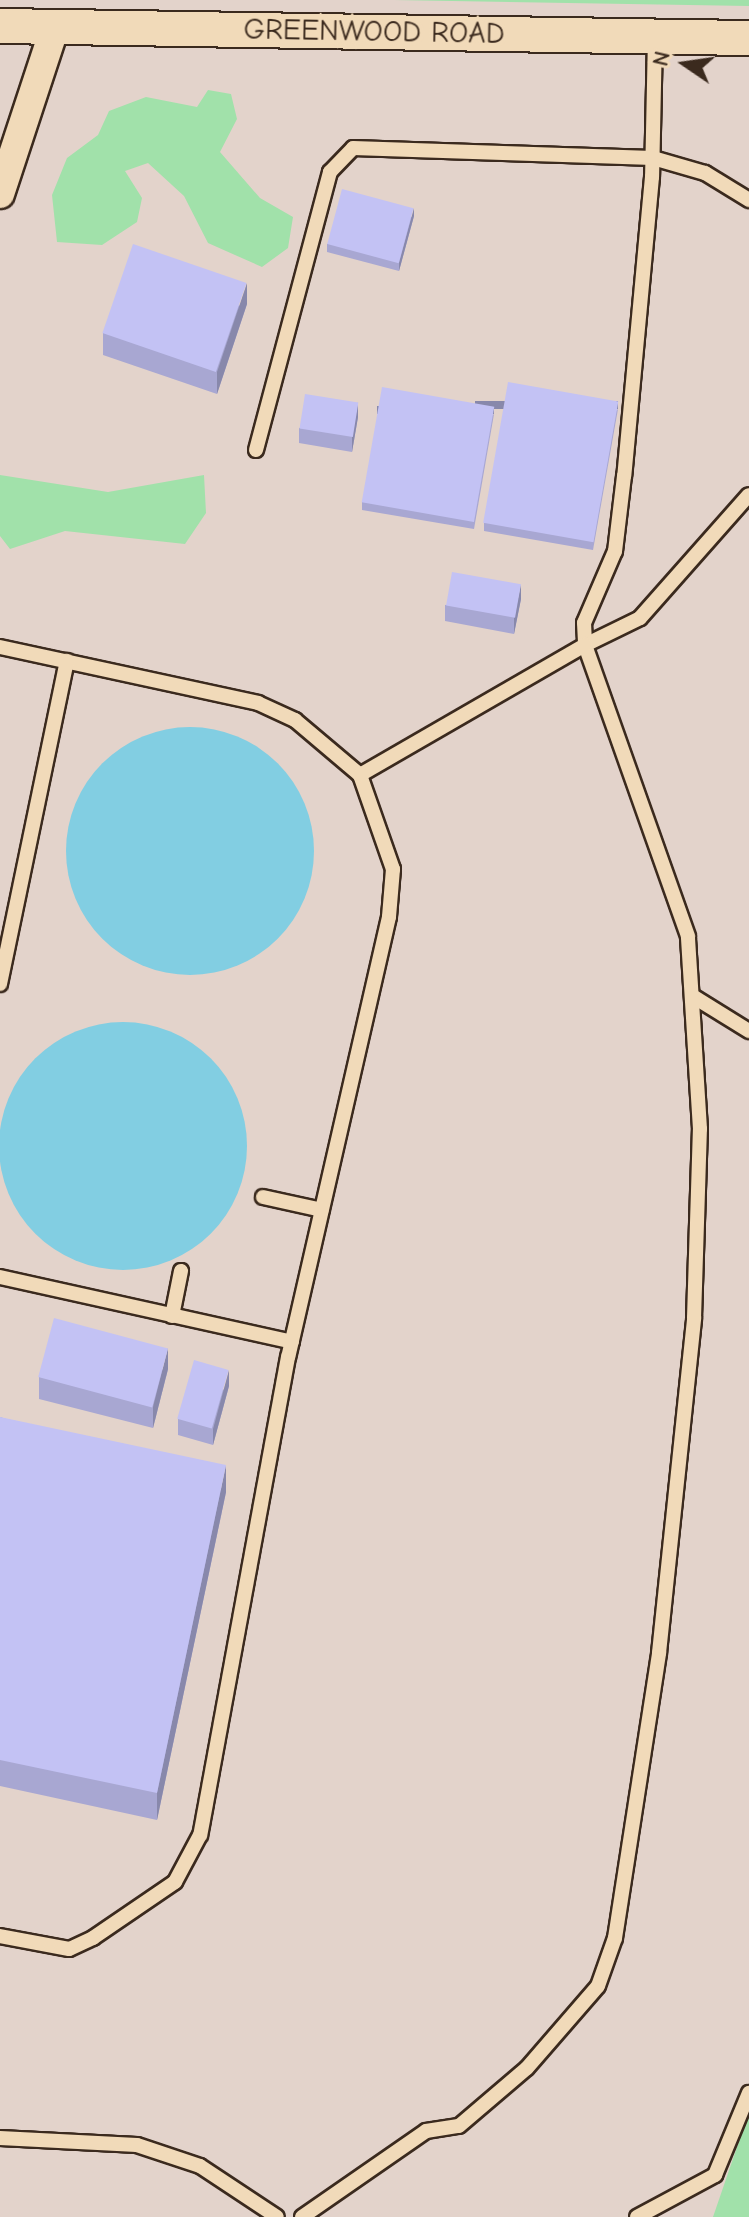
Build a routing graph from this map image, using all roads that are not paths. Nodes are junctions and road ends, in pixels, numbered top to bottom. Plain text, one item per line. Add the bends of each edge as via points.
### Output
1 (0, 26) edge
2 (55, 27) junction
3 (655, 36) junction
4 (749, 38) edge
5 (653, 158) junction
6 (0, 194) edge
7 (749, 200) edge
8 (256, 450) dead end
9 (749, 495) edge
10 (585, 645) junction
11 (0, 647) edge
12 (67, 661) junction
13 (360, 775) junction
14 (0, 984) edge
15 (694, 997) junction
16 (749, 1031) edge
17 (263, 1197) dead end
18 (322, 1210) junction
19 (181, 1271) dead end
20 (0, 1277) edge
21 (172, 1316) junction
22 (292, 1342) junction
23 (0, 1936) edge
24 (749, 2093) edge
25 (0, 2138) edge
26 (277, 2217) edge
27 (302, 2217) edge
28 (637, 2217) edge

1 - 2 street, GREENWOOD ROAD
2 - 3 street, GREENWOOD ROAD
2 - 6 street
3 - 4 street, GREENWOOD ROAD
3 - 5 lane
5 - 7 lane via 705,173
5 - 8 lane via 353,148 341,156 330,172
5 - 10 lane via 615,551 584,623
9 - 10 lane via 640,618
10 - 13 lane
10 - 15 lane via 688,936
11 - 12 lane
12 - 13 lane via 258,703 329,743
12 - 14 lane
13 - 18 lane via 393,869 389,917
15 - 16 lane
15 - 27 lane via 700,1129 694,1318 659,1653 615,1938 598,1986 498,2095 459,2126 426,2131
17 - 18 lane
18 - 22 lane
19 - 21 lane
20 - 21 lane
21 - 22 lane
22 - 23 lane via 189,1862 175,1882 69,1949
24 - 28 lane via 715,2175
25 - 26 lane via 137,2145 200,2166

